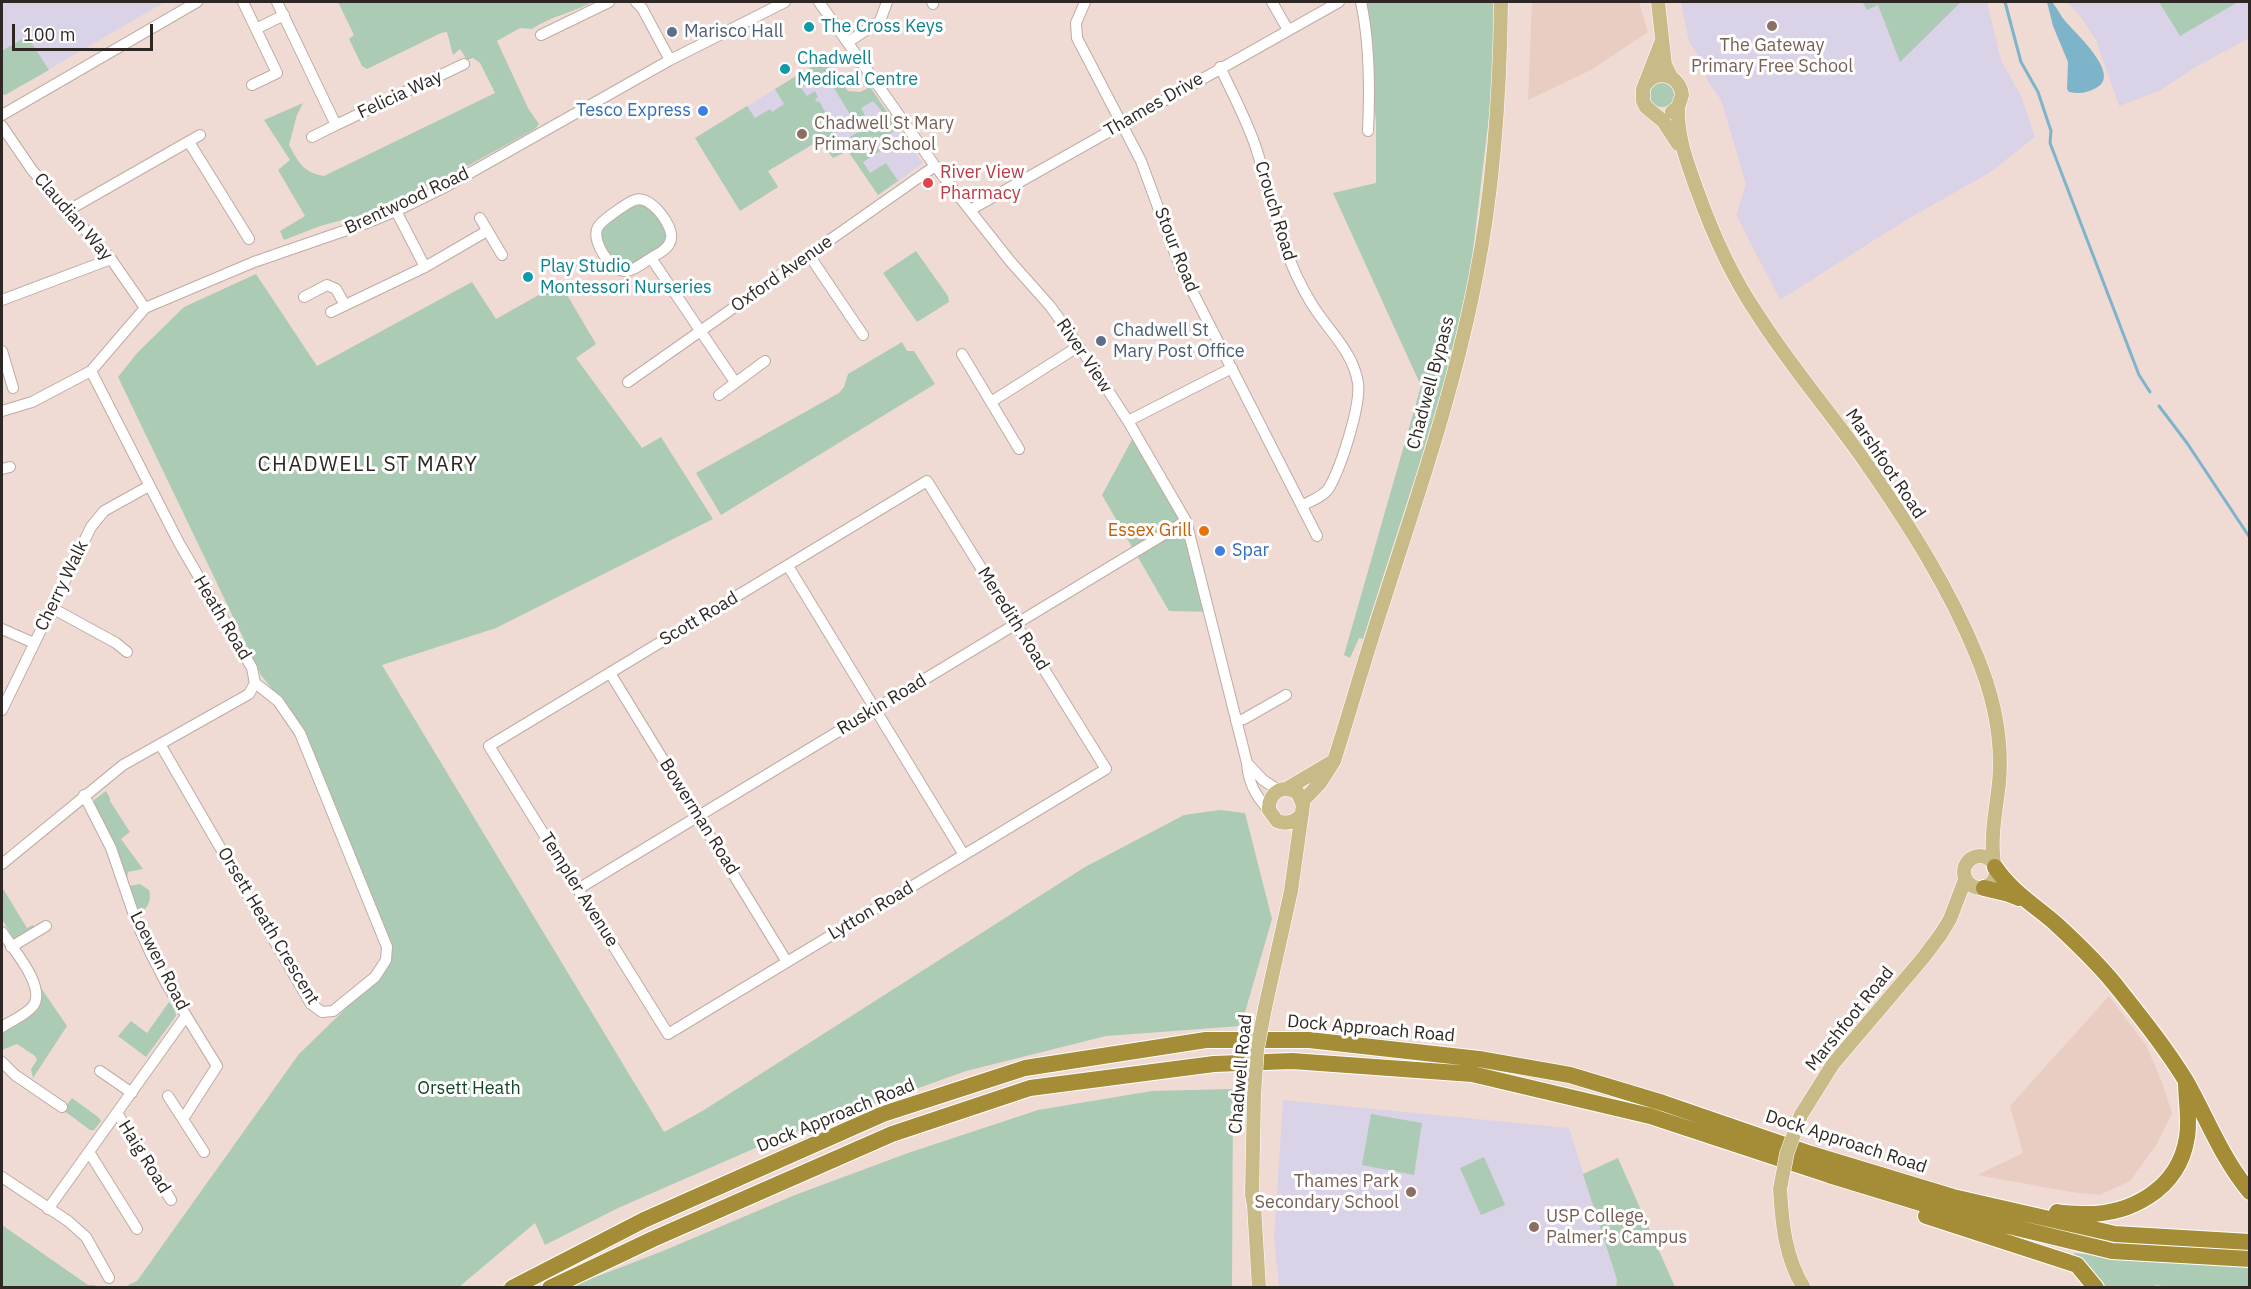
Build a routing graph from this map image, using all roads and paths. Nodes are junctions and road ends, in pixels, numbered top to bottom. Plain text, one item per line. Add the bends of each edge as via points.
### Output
1 (197, 2) edge
2 (243, 2) edge
3 (277, 2) edge
4 (609, 2) edge
5 (636, 2) edge
6 (785, 2) edge
7 (819, 2) edge
8 (887, 2) edge
9 (1085, 2) edge
10 (1272, 2) edge
11 (1339, 2) edge
12 (1361, 2) edge
13 (1501, 2) edge
14 (1658, 2) edge
15 (284, 15) junction
16 (256, 29) junction
17 (1288, 30) junction
18 (541, 35) dead end
19 (848, 42) junction
20 (1661, 43) junction
21 (670, 60) junction
22 (464, 64) dead end
23 (1220, 67) junction
24 (1671, 77) junction
25 (252, 85) dead end
26 (1643, 89) junction
27 (1678, 107) junction
28 (1656, 114) junction
29 (2, 115) edge
30 (1123, 123) junction
31 (336, 125) junction
32 (2, 126) edge
33 (1368, 131) dead end
34 (200, 135) dead end
35 (312, 137) dead end
36 (189, 142) junction
37 (1683, 152) junction
38 (935, 166) junction
39 (970, 210) junction
40 (67, 211) junction
41 (396, 211) junction
42 (480, 218) dead end
43 (487, 231) junction
44 (250, 240) dead end
45 (502, 255) dead end
46 (809, 255) junction
47 (651, 258) junction
48 (111, 259) junction
49 (425, 267) junction
50 (304, 297) dead end
51 (2, 300) edge
52 (345, 305) junction
53 (145, 308) junction
54 (331, 312) dead end
55 (700, 331) junction
56 (862, 335) dead end
57 (1079, 346) junction
58 (2, 351) edge
59 (962, 354) dead end
60 (765, 361) dead end
61 (1232, 368) junction
62 (90, 371) junction
63 (628, 382) dead end
64 (735, 382) junction
65 (13, 387) dead end
66 (719, 395) dead end
67 (991, 402) junction
68 (2, 411) edge
69 (1128, 421) junction
70 (1019, 449) dead end
71 (149, 486) junction
72 (935, 494) joint
73 (1303, 505) junction
74 (1186, 522) junction
75 (1317, 536) dead end
76 (788, 566) junction
77 (52, 608) junction
78 (1016, 624) junction
79 (2, 629) edge
80 (34, 643) junction
81 (127, 652) dead end
82 (610, 673) junction
83 (255, 683) junction
84 (1283, 701) dead end
85 (875, 709) junction
86 (2, 710) edge
87 (1236, 721) junction
88 (160, 744) junction
89 (489, 746) joint
90 (1334, 761) junction
91 (1246, 763) junction
92 (1074, 788) joint
93 (1283, 789) junction
94 (84, 795) junction
95 (1302, 807) junction
96 (1269, 810) junction
97 (698, 816) junction
98 (1994, 816) junction
99 (1282, 823) junction
100 (964, 855) junction
101 (1971, 858) junction
102 (2, 864) edge
103 (1994, 866) junction
104 (1296, 867) junction
105 (1965, 880) junction
106 (1983, 888) junction
107 (578, 889) junction
108 (2028, 902) junction
109 (1950, 919) junction
110 (46, 926) dead end
111 (2, 932) edge
112 (12, 947) junction
113 (787, 962) junction
114 (186, 1016) junction
115 (2, 1027) edge
116 (668, 1034) joint
117 (2, 1062) edge
118 (100, 1071) dead end
119 (2186, 1082) junction
120 (132, 1093) junction
121 (168, 1096) dead end
122 (62, 1107) dead end
123 (117, 1113) junction
124 (183, 1119) junction
125 (88, 1152) junction
126 (204, 1152) dead end
127 (1811, 1154) junction
128 (1829, 1175) junction
129 (2, 1177) edge
130 (2250, 1192) edge
131 (171, 1200) dead end
132 (48, 1209) junction
133 (137, 1229) dead end
134 (2250, 1242) edge
135 (2250, 1259) edge
136 (109, 1278) dead end
137 (512, 1287) edge
138 (550, 1287) edge
139 (1259, 1287) edge
140 (1804, 1287) edge
141 (2096, 1287) edge

1 - 29 street
2 - 16 street
3 - 15 street, Felicia Way
4 - 18 street
5 - 21 street
6 - 21 street, Brentwood Road
7 - 19 street, River View
8 - 19 street via 880,21
9 - 30 street, Stour Road via 1076,23 1077,38
10 - 17 street
11 - 17 street, Thames Drive
12 - 33 street via 1368,63
13 - 90 main road, Chadwell Bypass via 1496,138 1476,277 1452,380
14 - 20 main road, Marshfoot Road
15 - 16 street
15 - 31 street, Felicia Way
16 - 25 street via 276,73
17 - 23 street, Thames Drive
19 - 38 street, River View
20 - 24 main road, Marshfoot Road
20 - 26 main road, Marshfoot Road
21 - 41 street, Brentwood Road
22 - 31 street, Felicia Way
23 - 30 street, Thames Drive
23 - 73 street, Crouch Road via 1257,151 1290,262 1310,302 1351,358 1358,382 1359,400 1328,490
24 - 26 main road via 1652,77
24 - 27 main road, Marshfoot Road via 1682,91
26 - 28 main road, Marshfoot Road via 1646,107
27 - 28 main road via 1668,114
27 - 37 main road, Marshfoot Road
28 - 37 main road, Marshfoot Road
30 - 39 street, Thames Drive
30 - 61 street, Stour Road via 1180,267
31 - 35 street, Felicia Way
32 - 40 street, Claudian Way
34 - 36 street
36 - 40 street
36 - 44 street
37 - 98 main road, Marshfoot Road via 1712,229 1748,300 1889,497 1967,632 1994,710 1999,756
38 - 39 street, River View
38 - 46 street, Oxford Avenue
39 - 57 street, River View
40 - 48 street, Claudian Way
41 - 49 street
41 - 53 street, Brentwood Road via 254,262
42 - 43 street
43 - 45 street
43 - 49 street
46 - 55 street, Oxford Avenue
46 - 56 street
47 - 47 street via 630,271 620,271 597,243 599,225 635,199 651,202 670,228 671,238 666,248
47 - 55 street
48 - 51 street
48 - 53 street, Claudian Way
49 - 52 street
50 - 52 street via 327,285 336,289
52 - 54 street
53 - 62 street, Brentwood Road
55 - 63 street, Oxford Avenue
55 - 64 street
57 - 67 street
57 - 69 street, River View
58 - 65 street
59 - 67 street
60 - 64 street
61 - 69 street
61 - 73 street, Stour Road
62 - 68 street, Brentwood Road via 32,402
62 - 71 street, Heath Road
64 - 66 street
67 - 70 street
69 - 74 street, River View
71 - 77 street, Cherry Walk via 104,511 91,527
71 - 83 street, Heath Road via 252,668
72 - 76 street, Scott Road via 927,481
72 - 78 street, Meredith Road
73 - 75 street, Stour Road
74 - 78 street, Ruskin Road
74 - 87 street, River View
76 - 82 street, Scott Road
76 - 85 street
77 - 80 street, Cherry Walk
77 - 81 street via 113,648
78 - 85 street, Ruskin Road
78 - 92 street, Meredith Road via 1106,769
79 - 80 street
80 - 86 street, Cherry Walk
82 - 89 street, Scott Road
82 - 97 street, Bowerman Road
83 - 88 street, Heath Road via 249,694
83 - 88 street, Orsett Heath Crescent via 278,701 300,733 387,947 386,960 375,977 333,1011 322,1012 311,1004
84 - 87 street
85 - 97 street, Ruskin Road
85 - 100 street
87 - 91 street, River View
88 - 94 street, Heath Road via 123,765
89 - 107 street, Templer Avenue
90 - 93 main road
90 - 95 main road, Chadwell Bypass
91 - 93 street via 1263,780
91 - 96 street, River View via 1254,792
92 - 100 street, Lytton Road
93 - 95 main road via 1298,793
93 - 96 main road via 1270,799
94 - 102 street, Heath Road
94 - 114 street, Loewen Road via 111,848 150,952
95 - 99 main road via 1293,822
95 - 104 main road, Chadwell Road
96 - 99 main road
97 - 107 street, Ruskin Road
97 - 113 street, Bowerman Road
98 - 101 main road, Marshfoot Road via 1981,846
98 - 103 main road, Marshfoot Road
99 - 104 main road, Chadwell Road via 1290,838
100 - 113 street, Lytton Road
101 - 103 main road via 1985,857
101 - 105 main road via 1963,869
103 - 106 main road via 1993,882
103 - 108 highway
104 - 139 main road, Chadwell Road, bridge via 1257,1050 1252,1195
105 - 106 main road via 1971,886
105 - 109 main road, Marshfoot Road
106 - 108 highway
106 - 109 main road, Marshfoot Road
107 - 116 street, Templer Avenue
108 - 119 highway via 2101,968
109 - 140 main road, Marshfoot Road, bridge via 1923,958 1833,1064 1801,1115 1787,1153 1780,1190 1784,1233 1793,1266
110 - 112 street
111 - 112 street
112 - 115 street via 37,993 34,1005
113 - 116 street, Lytton Road
114 - 120 street, Haig Road
114 - 124 street, Loewen Road via 217,1066
117 - 122 street
118 - 120 street, Haig Road
119 - 127 highway via 2187,1138 2176,1167 2164,1184 2145,1199 2119,1211 2062,1213
119 - 130 highway via 2220,1148
120 - 123 street, Haig Road
121 - 124 street
123 - 125 street, Haig Road
123 - 131 street, Haig Road
124 - 126 street
125 - 132 street, Haig Road
125 - 133 street
127 - 134 highway, Dock Approach Road via 1953,1197 2115,1234
127 - 137 highway, Dock Approach Road via 1570,1075 1479,1059 1308,1040 1206,1040 1025,1068 883,1114 644,1220
128 - 135 highway, Dock Approach Road via 1947,1211 2112,1251
128 - 138 highway, Dock Approach Road via 1650,1116 1472,1074 1292,1061 1214,1064 1030,1088 903,1131
128 - 141 highway via 1920,1214 2078,1265
129 - 132 street
132 - 136 street via 86,1237

